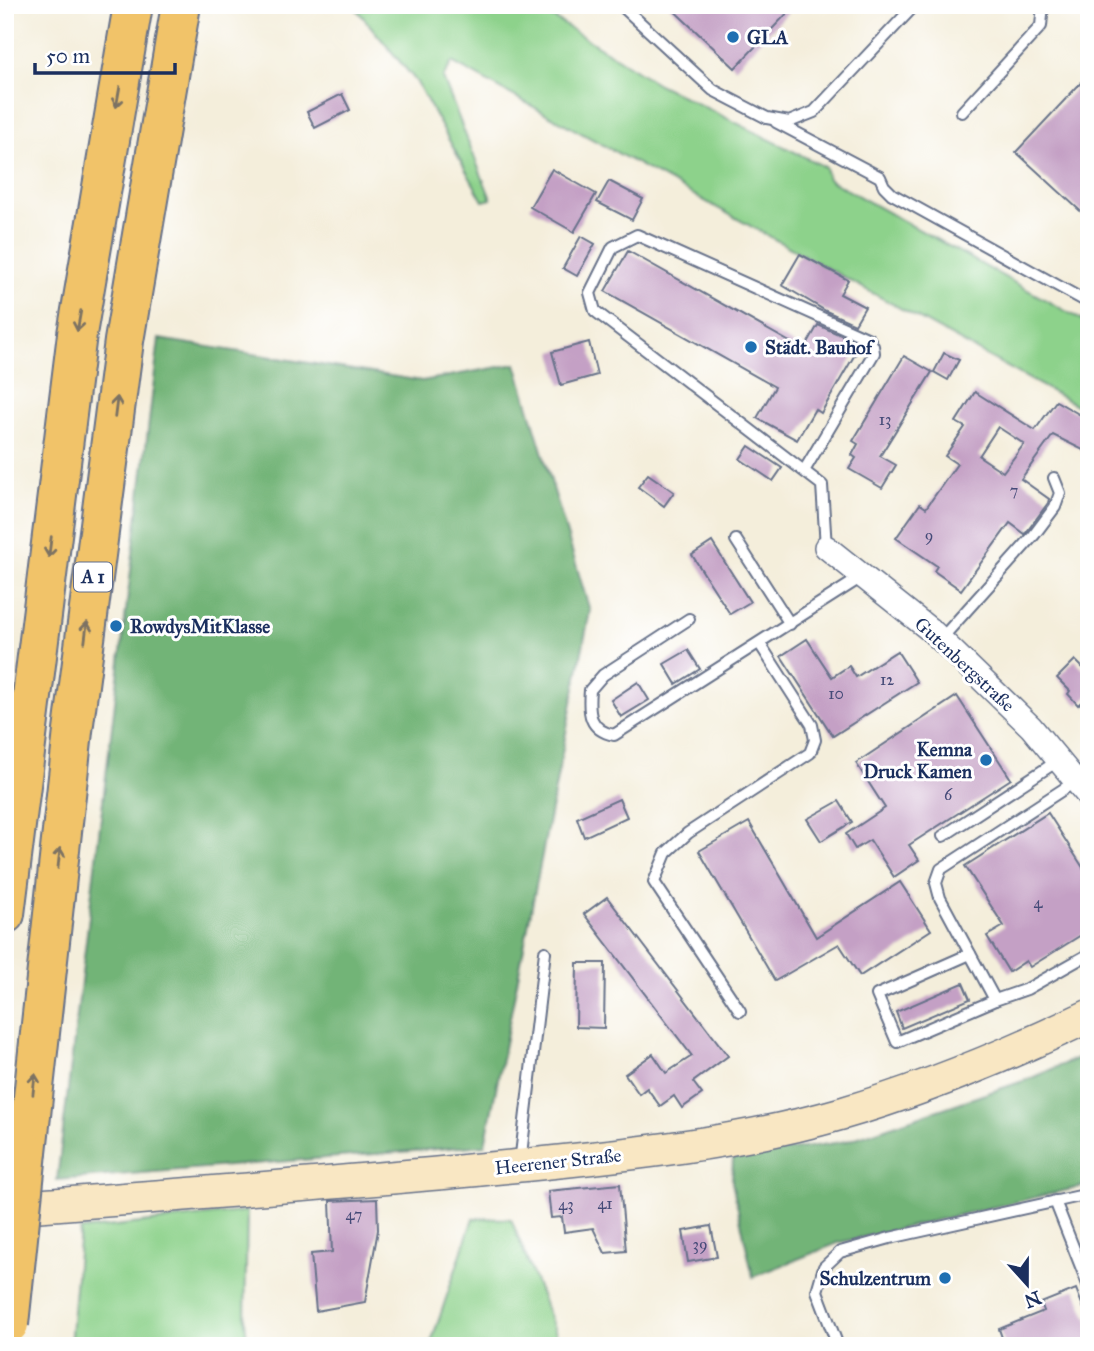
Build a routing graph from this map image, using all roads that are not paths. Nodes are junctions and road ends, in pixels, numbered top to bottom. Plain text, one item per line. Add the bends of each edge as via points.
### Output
1 (133, 5) edge
2 (181, 5) edge
3 (621, 5) edge
4 (1044, 5) edge
5 (912, 6) edge
6 (962, 112) dead end
7 (767, 118) junction
8 (1089, 303) edge
9 (804, 471) junction
10 (1054, 478) dead end
11 (736, 540) dead end
12 (826, 547) joint
13 (863, 576) junction
14 (689, 619) dead end
15 (790, 624) junction
16 (941, 639) junction
17 (760, 644) junction
18 (1059, 760) junction
19 (1082, 789) edge
20 (943, 836) dead end
21 (5, 914) edge
22 (545, 952) dead end
23 (970, 954) junction
24 (1089, 954) edge
25 (995, 1000) junction
26 (740, 1011) dead end
27 (1089, 1016) edge
28 (520, 1166) junction
29 (1089, 1194) edge
30 (1055, 1201) junction
31 (5, 1208) edge
32 (1089, 1287) edge
33 (8, 1335) edge
34 (838, 1346) edge

1 -> 21 highway, A 1 via 77,334
33 -> 2 highway, A 1, bridge via 73,730 124,341
3 - 7 lane via 713,90
4 - 6 lane via 1041,26
5 - 7 lane via 814,112 789,122
7 - 8 lane via 880,177 892,194
9 - 9 lane via 595,311 590,293 613,247 638,235 869,340 874,354
9 - 12 lane via 822,485
10 - 16 lane via 1060,493 1055,507
11 - 15 lane
12 - 13 street, Gutenbergstraße
13 - 15 lane
13 - 16 street, Gutenbergstraße
14 - 17 lane via 603,675 590,690 589,714 595,727 614,735
15 - 17 lane
16 - 18 street, Gutenbergstraße
17 - 26 lane via 812,725 815,740 810,753 688,833 666,853 654,882
18 - 19 street, Gutenbergstraße
18 - 20 lane
19 - 23 lane via 941,869 936,883 940,898
22 - 28 lane
23 - 25 lane
23 - 25 lane via 877,995 897,1042
24 - 25 lane via 1027,989
27 - 28 main road, Heerener Straße via 970,1070 840,1114 715,1140
28 - 31 main road, Heerener Straße
29 - 30 lane
30 - 32 lane
30 - 34 lane via 840,1252 824,1267 817,1291

